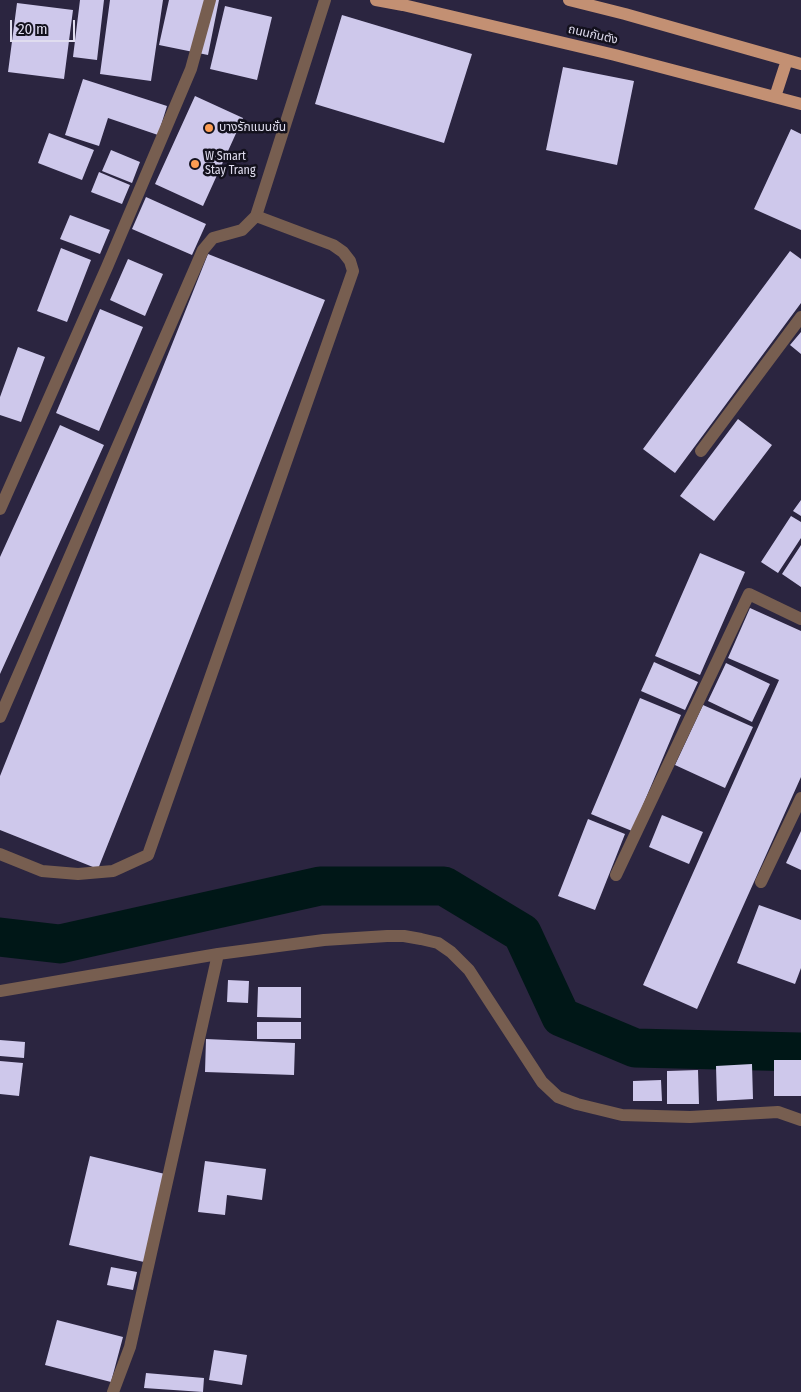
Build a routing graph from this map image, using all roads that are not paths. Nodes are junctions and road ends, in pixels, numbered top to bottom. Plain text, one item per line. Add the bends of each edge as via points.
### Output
1 (210, 0) edge
2 (324, 0) edge
3 (376, 0) edge
4 (569, 0) edge
5 (404, 2) edge
6 (787, 60) junction
7 (801, 64) edge
8 (775, 97) junction
9 (801, 104) edge
10 (256, 216) junction
11 (801, 317) edge
12 (701, 451) dead end
13 (0, 509) edge
14 (801, 619) edge
15 (0, 717) edge
16 (801, 798) edge
17 (0, 854) edge
18 (616, 875) dead end
19 (761, 882) dead end
20 (218, 954) junction
21 (0, 991) edge
22 (801, 1120) edge
23 (113, 1392) edge

1 - 13 street via 191,70
2 - 10 street
3 - 5 main road, ถนนกันตัง
4 - 6 main road
5 - 8 main road, ถนนกันตัง
6 - 7 main road
6 - 8 main road
8 - 9 main road, ถนนกันตัง
10 - 15 street via 242,230 213,238 203,250
10 - 17 street via 333,245 350,261 353,271 148,855 113,871 78,874 42,871
11 - 12 street
14 - 18 street via 749,594
16 - 19 street
20 - 21 street
20 - 22 street via 324,940 387,936 438,943 469,970 542,1082 558,1097 622,1115 690,1117 778,1112
20 - 23 street via 130,1347

